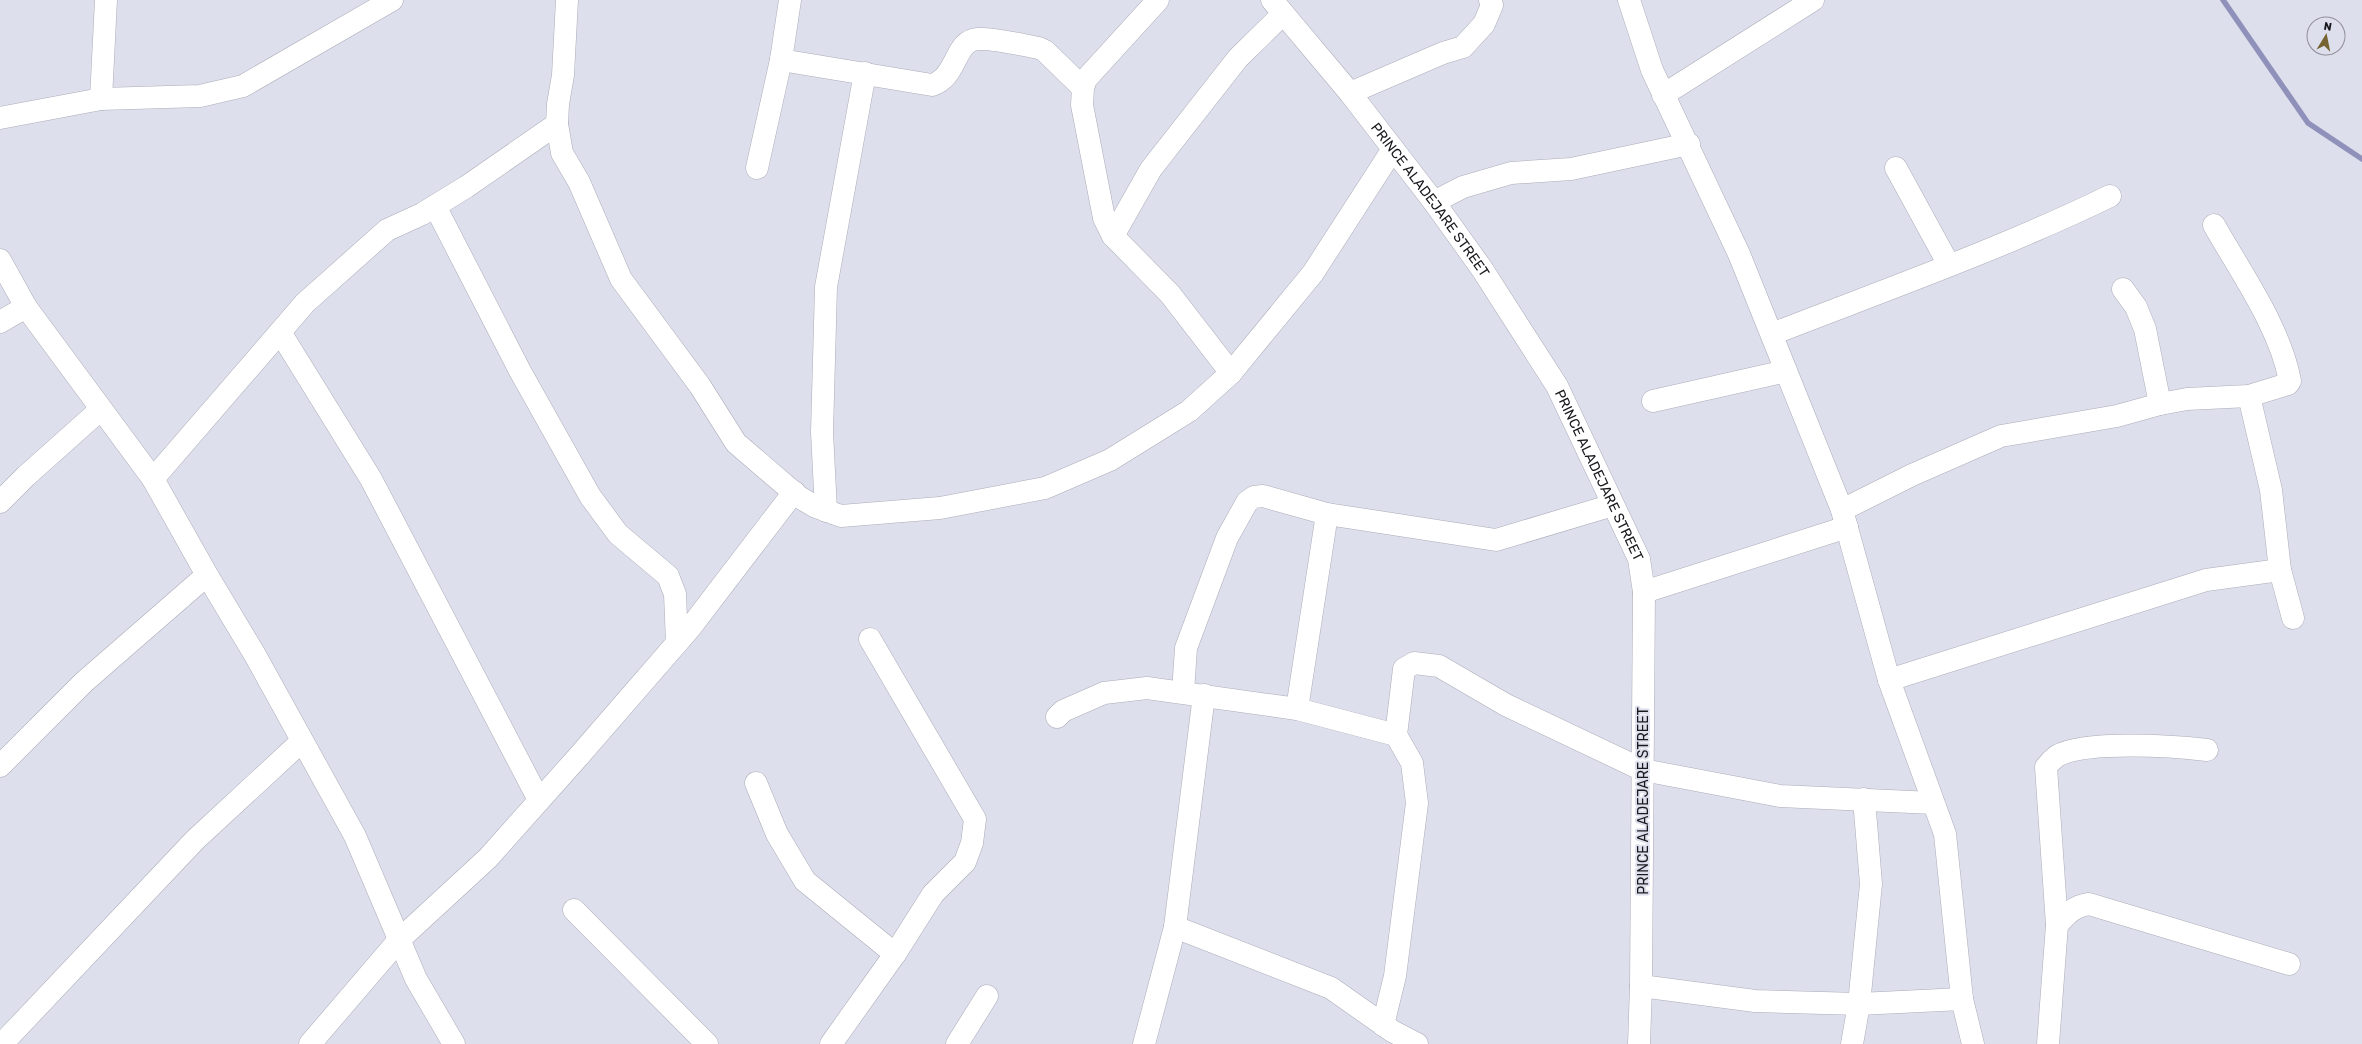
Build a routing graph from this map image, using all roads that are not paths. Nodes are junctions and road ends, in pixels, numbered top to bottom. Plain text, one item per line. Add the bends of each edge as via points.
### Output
1 (106, 0) edge
2 (392, 0) edge
3 (567, 0) edge
4 (790, 0) edge
5 (1158, 0) edge
6 (1490, 0) edge
7 (1629, 0) edge
8 (1813, 0) edge
9 (1278, 7) edge
10 (781, 60) junction
11 (865, 73) junction
12 (1083, 88) junction
13 (1350, 93) junction
14 (1663, 95) junction
15 (101, 99) junction
16 (0, 118) edge
17 (557, 124) junction
18 (1689, 144) junction
19 (1393, 149) junction
20 (757, 168) dead end
21 (1896, 168) dead end
22 (2110, 196) dead end
23 (1434, 202) junction
24 (435, 206) junction
25 (2214, 225) dead end
26 (1113, 236) junction
27 (0, 260) edge
28 (1949, 265) junction
29 (2123, 289) dead end
30 (26, 307) junction
31 (0, 322) edge
32 (280, 332) junction
33 (1772, 334) junction
34 (1786, 371) junction
35 (1231, 374) junction
36 (2249, 396) junction
37 (1653, 401) dead end
38 (2160, 404) junction
39 (100, 410) junction
40 (153, 479) junction
41 (794, 492) junction
42 (0, 502) edge
43 (1614, 505) junction
44 (826, 510) junction
45 (1327, 514) junction
46 (1845, 518) junction
47 (2280, 570) junction
48 (207, 575) junction
49 (1644, 592) junction
50 (2293, 618) dead end
51 (870, 639) dead end
52 (677, 643) junction
53 (1889, 680) junction
54 (1183, 692) junction
55 (1204, 695) junction
56 (1297, 709) junction
57 (1057, 717) dead end
58 (1396, 735) junction
59 (302, 741) junction
60 (2207, 750) dead end
61 (0, 766) edge
62 (1643, 770) junction
63 (756, 783) dead end
64 (540, 800) junction
65 (1864, 800) junction
66 (1933, 803) junction
67 (574, 910) dead end
68 (2057, 925) junction
69 (1175, 927) junction
70 (399, 940) junction
71 (896, 954) junction
72 (2289, 964) dead end
73 (1642, 986) junction
74 (987, 996) dead end
75 (1962, 999) junction
76 (1859, 1004) junction
77 (1384, 1024) junction
78 (2, 1044) edge
79 (310, 1044) edge
80 (454, 1044) edge
81 (707, 1044) edge
82 (831, 1044) edge
83 (957, 1044) edge
84 (1144, 1044) edge
85 (1417, 1044) edge
86 (1639, 1044) edge
87 (1852, 1044) edge
88 (1973, 1044) edge
89 (2048, 1044) edge

1 - 15 street
2 - 15 street via 243,86 200,96
3 - 17 street via 563,75
4 - 10 street
5 - 12 street via 1095,68 1086,79
6 - 13 street via 1492,5 1484,24 1463,47
7 - 14 street
8 - 14 street
9 - 13 street, PRINCE ALADEJARE STREET
9 - 26 street via 1151,169
10 - 11 street
10 - 20 street
11 - 12 street via 932,84 945,79 964,45 978,39 1039,48
11 - 44 street via 826,287 822,432
12 - 26 street via 1082,105 1104,218
13 - 19 street, PRINCE ALADEJARE STREET
14 - 18 street
15 - 16 street
17 - 24 street
17 - 41 street via 562,153 578,182 620,279 700,386 736,443
18 - 23 street via 1571,169 1511,173 1463,187
18 - 33 street
19 - 23 street, PRINCE ALADEJARE STREET
19 - 35 street via 1313,273
21 - 28 street
22 - 28 street via 2069,216
23 - 43 street, PRINCE ALADEJARE STREET via 1482,269 1557,386
24 - 32 street via 387,230 305,303
24 - 52 street via 520,370 590,496 618,534 668,576 675,594
25 - 36 street via 2271,326 2290,381 2288,384
26 - 35 street via 1170,294
27 - 30 street
28 - 33 street
29 - 38 street via 2143,322
30 - 31 street
30 - 39 street
32 - 40 street
32 - 64 street via 371,479
33 - 34 street
34 - 37 street
34 - 46 street
35 - 44 street via 1189,412 1110,460 1046,488 940,508 840,516
36 - 38 street via 2187,399
36 - 47 street via 2271,490
38 - 46 street via 2117,416 2001,436 1912,475
39 - 40 street
39 - 42 street
40 - 48 street
41 - 44 street via 816,507
41 - 52 street
43 - 45 street via 1496,540
43 - 49 street, PRINCE ALADEJARE STREET via 1639,559
45 - 54 street via 1263,496 1254,497 1247,502 1227,538 1186,648
45 - 56 street
46 - 49 street
46 - 53 street
47 - 50 street
47 - 53 street via 2206,580
48 - 59 street
48 - 61 street via 84,682
49 - 62 street, PRINCE ALADEJARE STREET
51 - 71 street via 975,819 972,843 964,862 933,894
52 - 64 street
53 - 66 street
54 - 55 street
54 - 57 street via 1147,688 1104,693 1063,711
55 - 56 street
55 - 69 street
56 - 58 street
58 - 62 street via 1404,669 1409,664 1423,663 1439,666 1506,705
58 - 77 street via 1412,763 1417,803 1394,976
59 - 70 street via 355,836
59 - 78 street via 194,840
60 - 68 street via 2169,746 2074,750 2057,756 2046,767
62 - 65 street via 1780,796
62 - 73 street, PRINCE ALADEJARE STREET
63 - 71 street via 777,834 804,880
64 - 70 street via 488,858
65 - 66 street
65 - 76 street via 1871,884
66 - 75 street via 1948,847
67 - 81 street
68 - 72 street via 2069,912 2089,904
68 - 89 street
69 - 77 street via 1332,988
69 - 84 street
70 - 79 street
70 - 80 street via 416,979
71 - 82 street
73 - 76 street via 1755,1001
73 - 86 street, PRINCE ALADEJARE STREET
74 - 83 street
75 - 76 street
75 - 88 street
76 - 87 street
77 - 85 street

